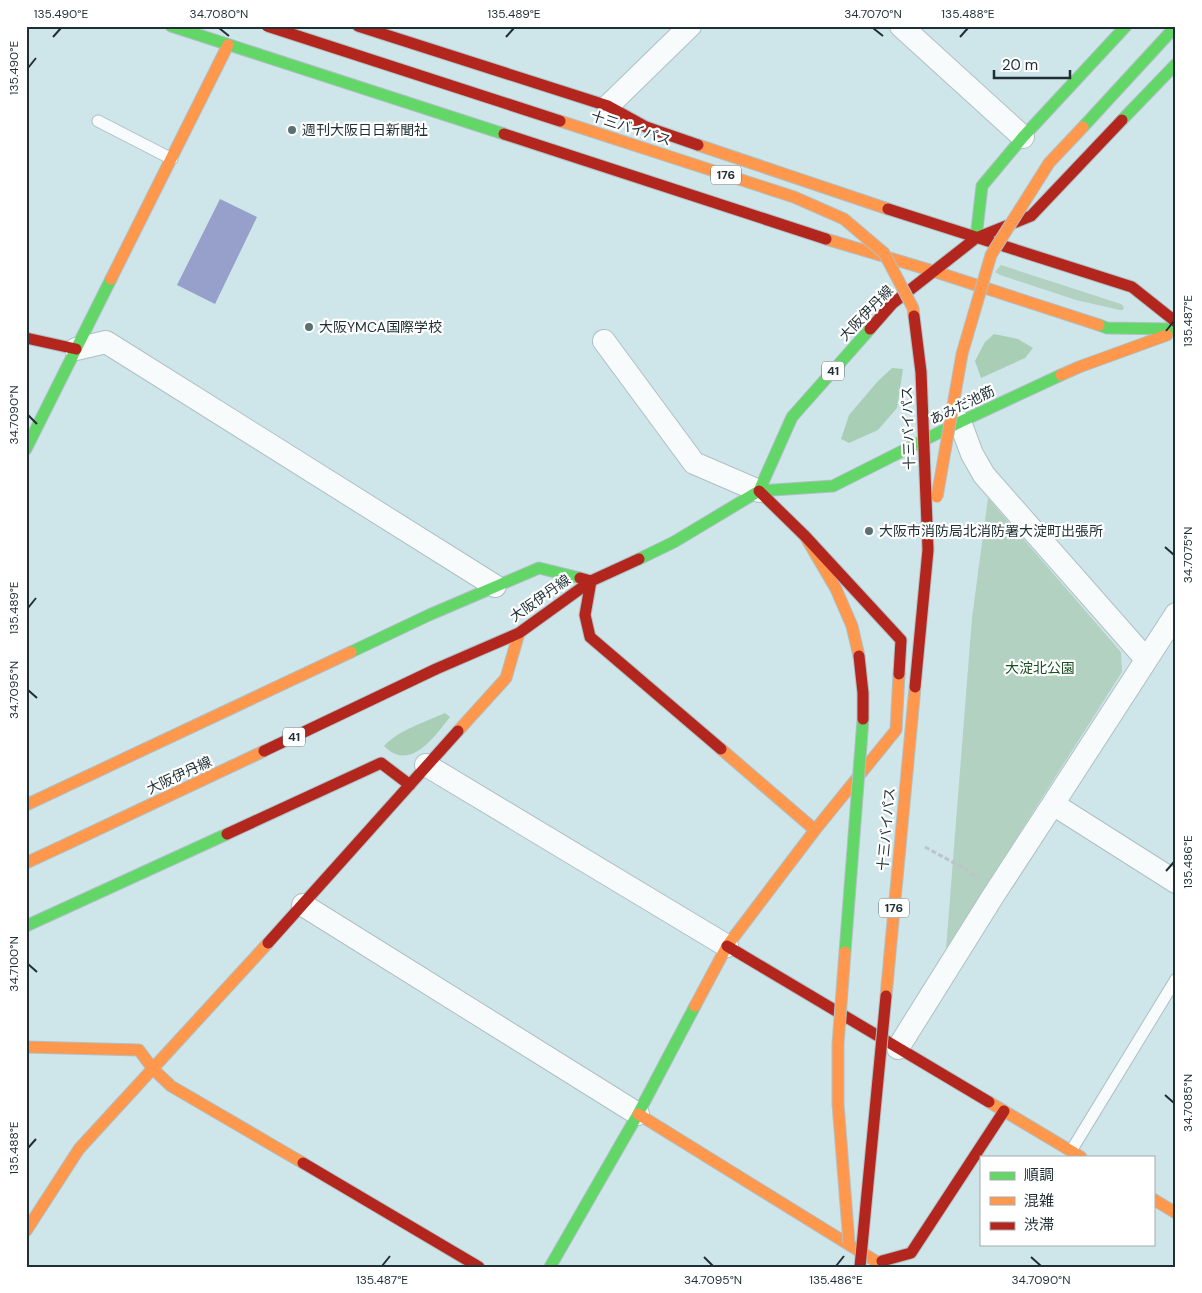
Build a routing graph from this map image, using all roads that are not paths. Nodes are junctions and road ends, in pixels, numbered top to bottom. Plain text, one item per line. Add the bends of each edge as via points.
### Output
1 (171, 26) edge
2 (267, 26) edge
3 (358, 26) edge
4 (690, 26) edge
5 (901, 26) edge
6 (1126, 26) edge
7 (1176, 26) edge
8 (228, 45) junction
9 (1176, 64) edge
10 (608, 106) junction
11 (98, 121) dead end
12 (1023, 137) junction
13 (172, 159) junction
14 (976, 238) junction
15 (933, 271) junction
16 (1176, 322) edge
17 (1176, 330) edge
18 (26, 338) edge
19 (604, 341) dead end
20 (76, 349) junction
21 (960, 422) junction
22 (26, 449) edge
23 (759, 491) junction
24 (805, 536) junction
25 (928, 550) junction
26 (591, 581) junction
27 (494, 586) junction
28 (1176, 614) edge
29 (518, 633) junction
30 (1146, 660) junction
31 (426, 765) junction
32 (410, 785) junction
33 (1053, 804) junction
34 (26, 805) edge
35 (815, 830) junction
36 (26, 863) edge
37 (1176, 882) edge
38 (303, 905) junction
39 (26, 926) edge
40 (726, 946) junction
41 (1176, 979) edge
42 (26, 1046) edge
43 (898, 1048) junction
44 (152, 1069) junction
45 (1004, 1111) junction
46 (638, 1114) junction
47 (1076, 1154) edge
48 (1154, 1201) edge
49 (1176, 1213) edge
50 (26, 1230) edge
51 (479, 1267) edge
52 (550, 1267) edge
53 (851, 1267) edge
54 (860, 1267) edge

1 - 8 main road
2 - 25 main road, 十三バイパス / 176, bridge via 794,197 844,219 884,253 913,308 921,372
3 - 10 main road
4 - 10 street
5 - 12 street
6 - 12 main road
7 - 25 main road, bridge via 1049,164 991,255 962,354
8 - 13 main road
8 - 15 main road via 852,248
9 - 14 main road, 大阪伊丹線 / 41 via 1031,216
10 - 14 main road via 646,127
11 - 13 lane
12 - 14 main road via 982,186
13 - 20 main road
14 - 15 main road, 大阪伊丹線 / 41
14 - 16 main road via 1132,287
15 - 17 main road via 1107,328
15 - 23 main road, 大阪伊丹線 / 41 via 892,304 792,417
17 - 21 main road, あみだ池筋 via 1079,367
18 - 20 main road
19 - 23 street via 694,462
20 - 22 main road
20 - 27 street via 106,342
21 - 23 main road, あみだ池筋 via 833,486
21 - 30 street via 984,475
23 - 24 main road
23 - 26 main road, 大阪伊丹線 / 41 via 674,542
24 - 35 main road via 901,640 896,730
24 - 53 main road, bridge via 836,589 852,626 864,693 838,1053 838,1104
25 - 54 main road, 十三バイパス / 176, bridge
26 - 27 main road via 539,568
26 - 29 main road, 大阪伊丹線 / 41
26 - 35 main road via 585,615 590,637
27 - 34 main road
28 - 30 street
29 - 31 main road via 506,678
29 - 36 main road, 大阪伊丹線 / 41, bridge
30 - 33 street
31 - 32 main road
31 - 40 street
32 - 38 main road
32 - 39 main road via 381,762
33 - 37 street
33 - 43 street
35 - 40 main road
38 - 44 main road
38 - 46 street
40 - 43 main road
40 - 46 main road
41 - 47 lane
42 - 44 main road via 139,1050
43 - 45 main road
44 - 50 main road via 79,1149
44 - 51 main road via 171,1086
45 - 46 main road via 911,1253 877,1262
45 - 47 main road
46 - 52 main road
48 - 49 main road

